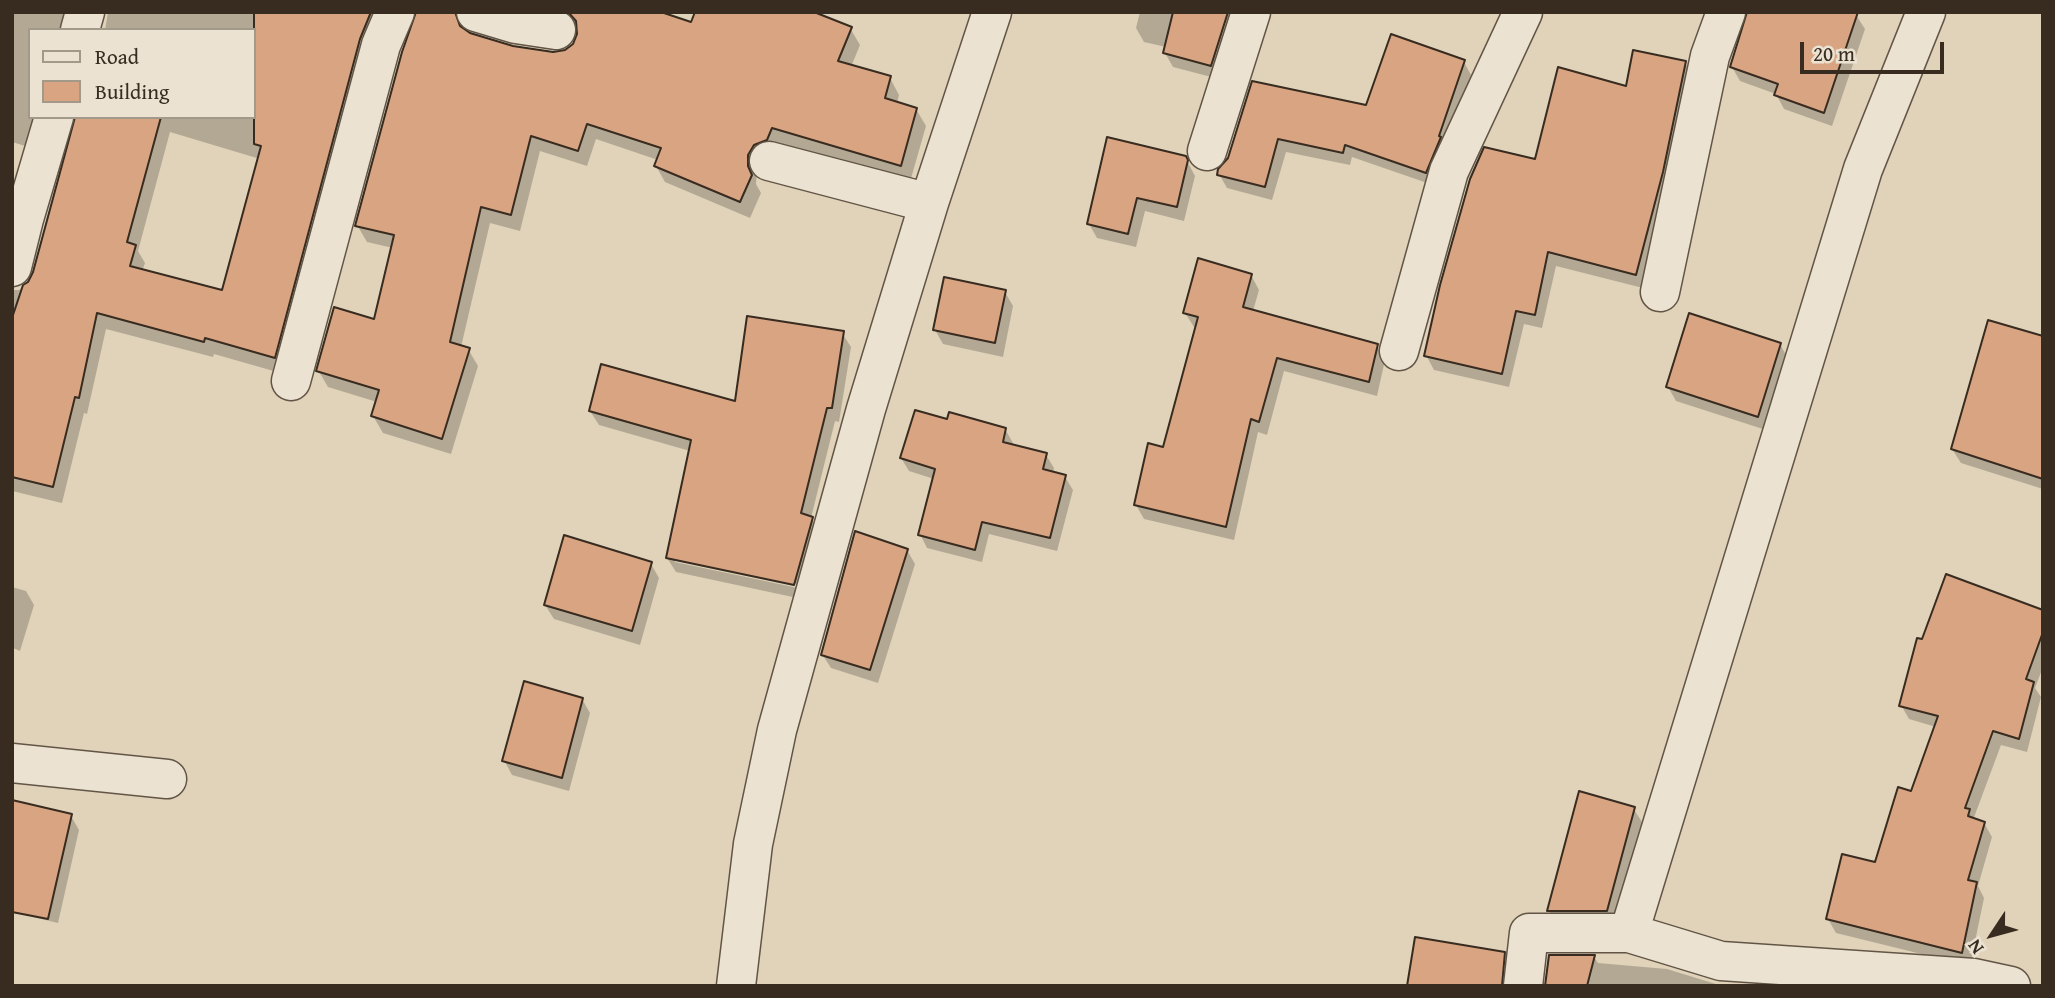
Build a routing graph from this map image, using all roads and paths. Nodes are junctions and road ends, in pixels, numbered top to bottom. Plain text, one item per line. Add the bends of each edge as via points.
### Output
1 (395, 12) edge
2 (476, 12) edge
3 (992, 12) edge
4 (1251, 12) edge
5 (1523, 12) edge
6 (1726, 12) edge
7 (1926, 12) edge
8 (556, 30) dead end
9 (53, 119) edge
10 (1207, 151) dead end
11 (769, 161) dead end
12 (929, 203) junction
13 (18, 216) edge
14 (12, 267) edge
15 (1660, 292) dead end
16 (1399, 351) dead end
17 (291, 381) dead end
18 (12, 763) edge
19 (167, 779) dead end
20 (1629, 933) junction
21 (1720, 973) edge
22 (736, 986) edge
23 (1523, 986) edge
24 (2011, 986) edge

1 - 17 street via 381,45
2 - 8 street
3 - 12 street
4 - 10 street
5 - 16 street via 1449,171
6 - 15 street via 1710,56
7 - 20 street via 1863,169
9 - 13 street
11 - 12 street
12 - 22 street via 777,730 753,844
13 - 14 street
18 - 19 street
20 - 21 street
20 - 23 street via 1529,933
21 - 24 street via 1974,978

